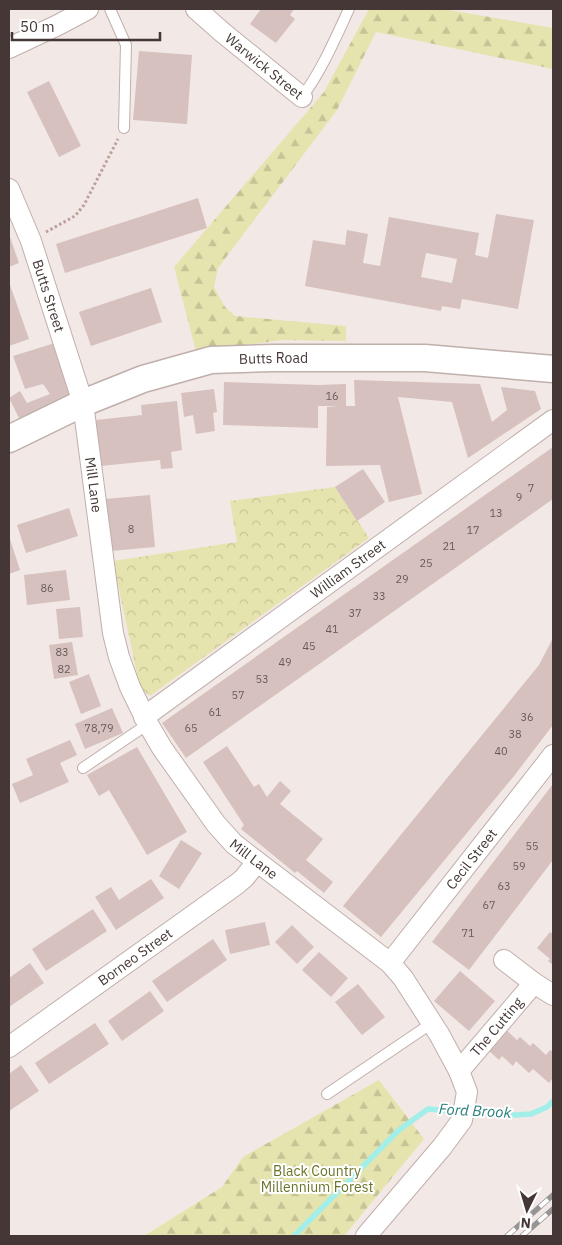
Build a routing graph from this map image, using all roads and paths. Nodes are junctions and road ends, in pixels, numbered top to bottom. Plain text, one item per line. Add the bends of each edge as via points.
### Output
1 (88, 9) edge
2 (110, 9) edge
3 (196, 9) edge
4 (349, 9) edge
5 (9, 48) edge
6 (302, 97) joint
7 (124, 128) joint
8 (9, 189) edge
9 (31, 241) junction
10 (553, 369) edge
11 (83, 403) junction
12 (553, 420) edge
13 (9, 439) edge
14 (146, 721) junction
15 (553, 755) edge
16 (83, 768) dead end
17 (257, 862) junction
18 (504, 960) dead end
19 (390, 963) junction
20 (534, 983) junction
21 (553, 995) edge
22 (432, 1023) junction
23 (9, 1047) edge
24 (460, 1071) junction
25 (327, 1094) dead end
26 (366, 1236) edge

1 - 5 street
2 - 7 lane via 126,45
3 - 6 street, Warwick Street
4 - 6 lane, Warwick Street via 327,56
7 - 9 path via 84,205 75,216
8 - 9 street, Butts Street
9 - 11 street, Butts Street
10 - 11 street, Butts Road via 425,358 211,360 142,379
11 - 13 street, Butts Road
11 - 14 street, Mill Lane via 113,633 119,657
12 - 14 street, William Street
14 - 16 lane
14 - 17 street, Mill Lane via 216,824
15 - 19 street, Cecil Street
17 - 19 street, Mill Lane
17 - 23 street, Borneo Street via 237,884
18 - 20 street
19 - 22 street, Mill Lane
20 - 21 street
20 - 24 street, The Cutting
22 - 24 street, Mill Lane
22 - 25 lane
24 - 26 street, Mill Lane via 467,1092 462,1120

